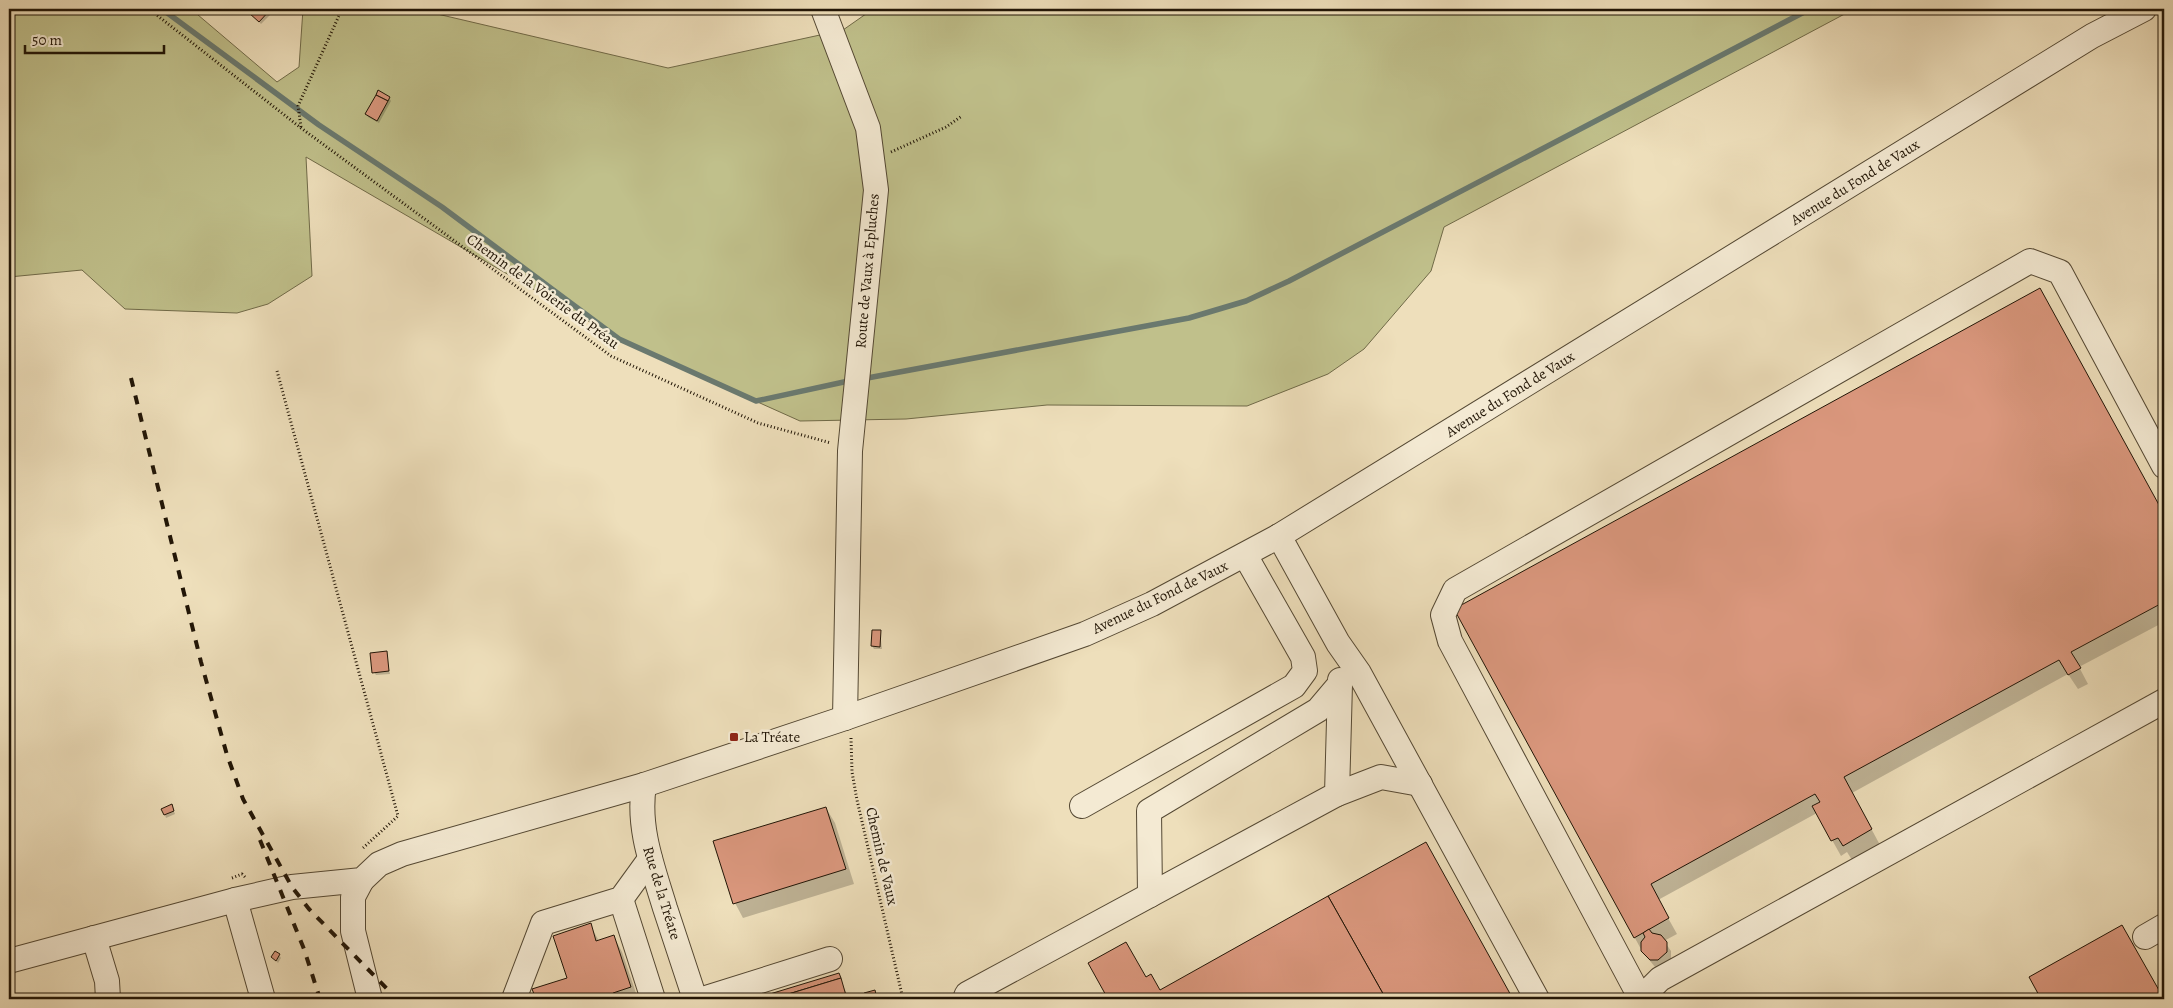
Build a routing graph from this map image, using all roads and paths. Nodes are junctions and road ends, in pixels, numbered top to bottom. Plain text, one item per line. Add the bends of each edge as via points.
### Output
1 (149, 9) edge
2 (342, 9) edge
3 (823, 9) edge
4 (2144, 9) edge
5 (962, 116) dead end
6 (301, 128) junction
7 (872, 161) junction
8 (277, 371) dead end
9 (850, 451) junction
10 (2164, 466) edge
11 (1279, 536) junction
12 (1245, 554) junction
13 (1338, 643) junction
14 (1340, 684) junction
15 (2164, 702) edge
16 (845, 718) junction
17 (1420, 784) junction
18 (644, 785) junction
19 (1337, 794) junction
20 (1082, 806) dead end
21 (356, 855) dead end
22 (650, 859) junction
23 (362, 880) junction
24 (1150, 895) junction
25 (621, 899) junction
26 (235, 900) junction
27 (94, 938) junction
28 (830, 958) dead end
29 (9, 961) edge
30 (108, 999) edge
31 (263, 999) edge
32 (370, 999) edge
33 (514, 999) edge
34 (653, 999) edge
35 (695, 999) edge
36 (703, 999) edge
37 (903, 999) edge
38 (965, 999) edge
39 (1537, 999) edge
40 (1640, 999) edge

1 - 6 path, Chemin de la Voierie du Préau
2 - 6 path via 298,106
3 - 7 street, Route de Vaux à Epluches via 868,128
4 - 11 street, Avenue du Fond de Vaux via 2092,36
5 - 7 path via 946,127
6 - 9 path, Chemin de la Voierie du Préau via 611,356 758,423
7 - 9 street, Route de Vaux à Epluches via 876,190
8 - 21 path via 398,816
9 - 16 street, Route de Vaux à Epluches
10 - 40 street via 2060,272 2030,261 1455,590 1442,615 1450,641
11 - 12 street, Avenue du Fond de Vaux
11 - 13 street
12 - 16 street, Avenue du Fond de Vaux via 1152,604 1085,634
12 - 20 street via 1303,657 1305,671 1294,686
13 - 14 street
13 - 17 street via 1360,673
14 - 19 street
14 - 24 street via 1318,710 1149,811
15 - 40 street via 1660,979
16 - 18 street, Avenue du Fond de Vaux
16 - 37 path, Chemin de Vaux via 852,740 852,772
17 - 19 street via 1381,776
17 - 39 street
18 - 22 street, Rue de la Tréate via 643,827
18 - 23 street, Avenue du Fond de Vaux via 402,854 379,864
19 - 24 street
22 - 25 street
22 - 35 street, Rue de la Tréate
23 - 26 street via 292,887
23 - 32 street via 354,897 353,931
24 - 38 street via 967,994
25 - 33 street via 543,923
25 - 34 street
26 - 27 street
26 - 31 street
27 - 29 street
27 - 30 street via 107,981
28 - 36 street

